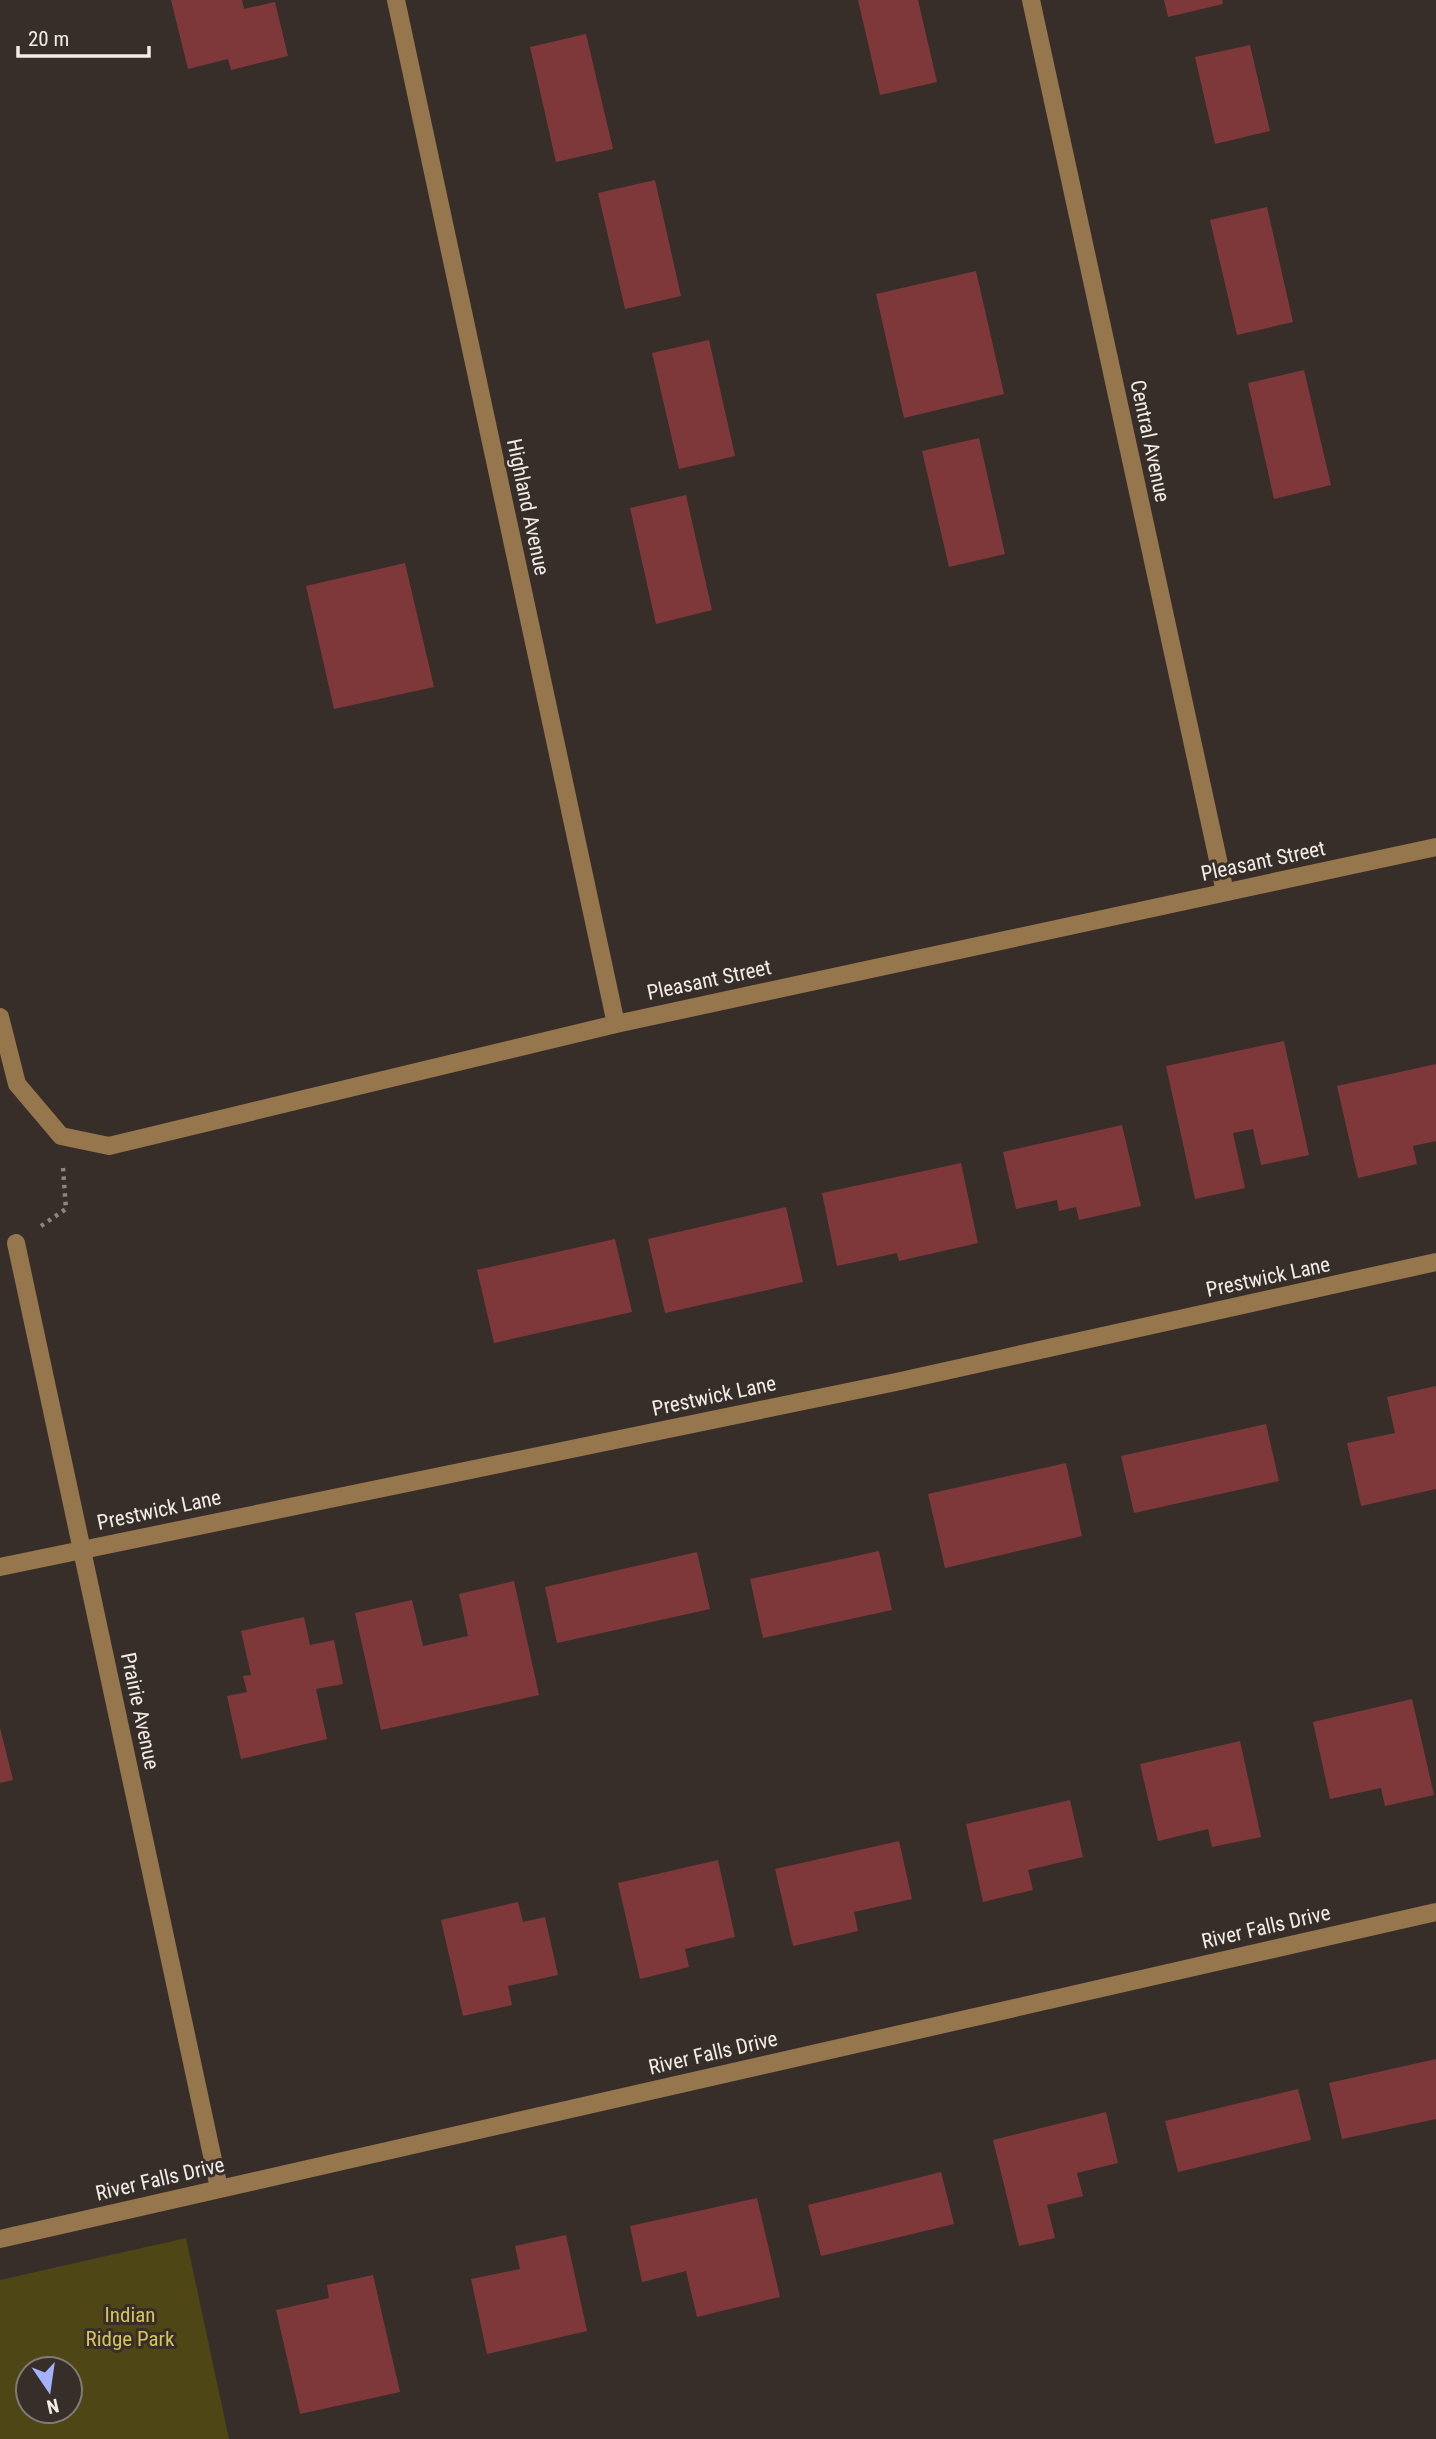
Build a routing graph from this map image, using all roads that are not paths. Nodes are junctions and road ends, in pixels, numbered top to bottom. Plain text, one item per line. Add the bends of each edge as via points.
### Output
1 (396, 0) edge
2 (1031, 0) edge
3 (1436, 847) edge
4 (1225, 892) junction
5 (0, 1017) edge
6 (616, 1024) junction
7 (16, 1243) road end
8 (1436, 1262) edge
9 (81, 1549) junction
10 (0, 1567) edge
11 (1436, 1912) edge
12 (219, 2188) junction
13 (0, 2239) edge

1 - 6 street, Highland Avenue
2 - 4 street, Central Avenue
3 - 4 street, Pleasant Street
4 - 6 street, Pleasant Street
5 - 6 street, Pleasant Street via 17,1084 61,1136 109,1146
7 - 9 street, Prairie Avenue
8 - 9 street, Prestwick Lane via 896,1382
9 - 10 street, Prestwick Lane
9 - 12 street, Prairie Avenue
11 - 12 street, River Falls Drive
12 - 13 street, River Falls Drive

